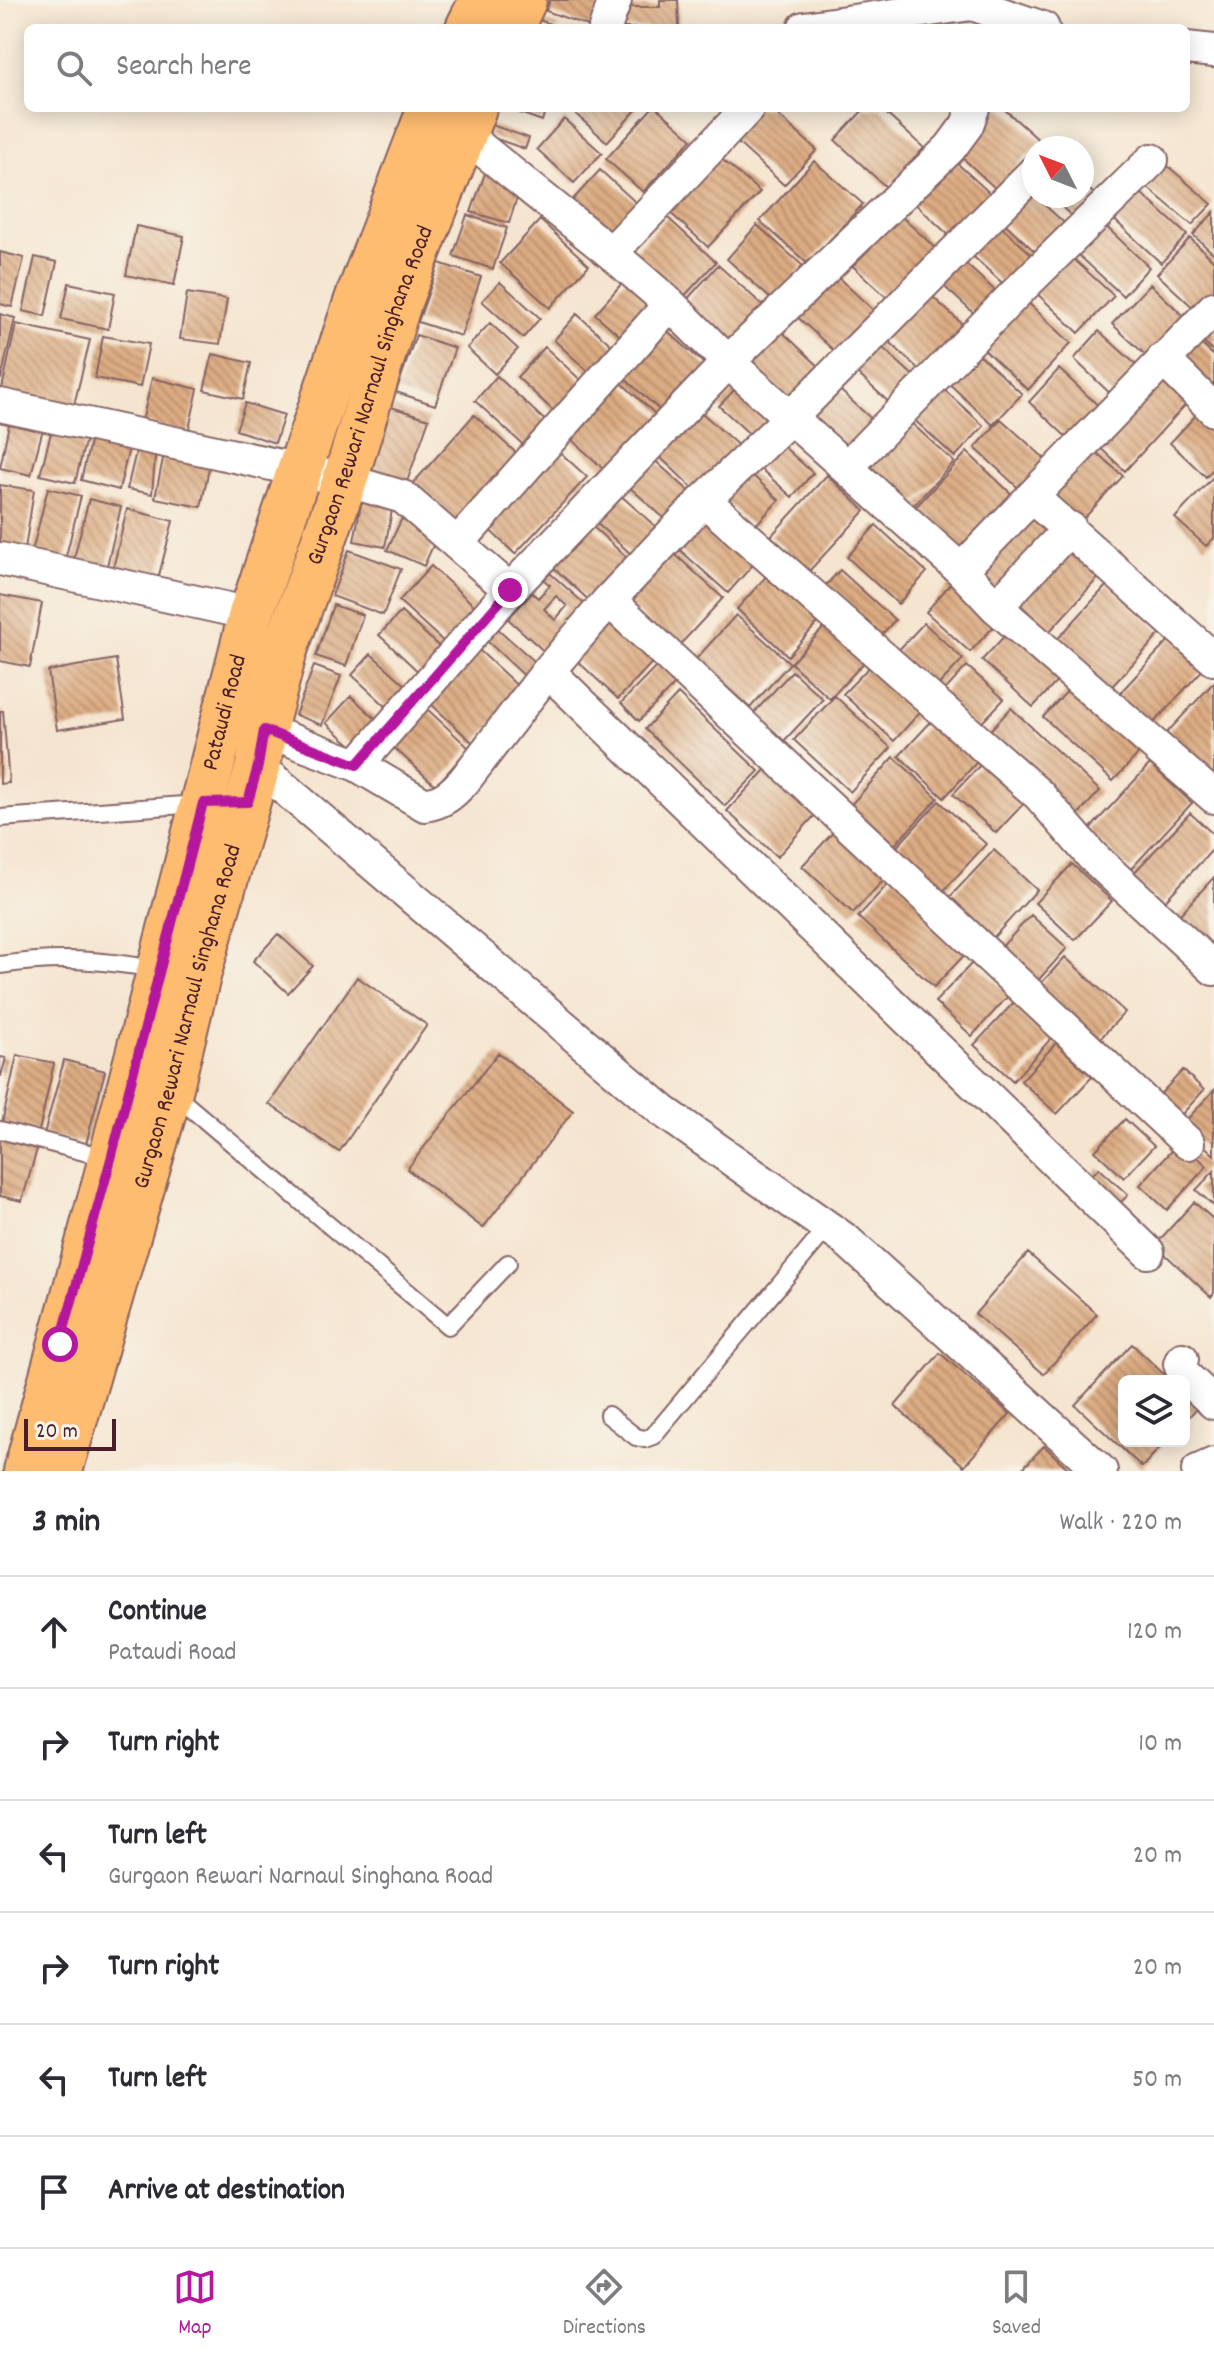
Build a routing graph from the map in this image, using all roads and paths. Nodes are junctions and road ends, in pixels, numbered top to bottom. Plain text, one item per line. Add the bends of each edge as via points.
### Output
1 (482, 0) edge
2 (524, 0) edge
3 (615, 0) edge
4 (973, 11) edge
5 (470, 24) edge
6 (513, 24) edge
7 (606, 24) edge
8 (844, 24) edge
9 (1027, 24) edge
10 (1190, 48) edge
11 (1214, 51) edge
12 (744, 112) edge
13 (972, 112) edge
14 (448, 116) edge
15 (1152, 160) dead end
16 (1022, 184) edge
17 (611, 253) junction
18 (670, 304) junction
19 (1214, 308) edge
20 (1163, 359) junction
21 (728, 362) junction
22 (0, 405) edge
23 (1214, 410) edge
24 (790, 418) junction
25 (847, 467) junction
26 (300, 470) junction
27 (345, 480) junction
28 (1032, 497) junction
29 (704, 500) junction
30 (1070, 528) junction
31 (457, 544) junction
32 (0, 559) edge
33 (961, 570) junction
34 (510, 590) junction
35 (609, 600) junction
36 (996, 607) junction
37 (251, 614) junction
38 (1214, 659) edge
39 (548, 671) junction
40 (357, 765) junction
41 (237, 785) junction
42 (1212, 792) edge
43 (0, 818) edge
44 (0, 965) edge
45 (1214, 969) edge
46 (179, 973) junction
47 (170, 1091) junction
48 (0, 1130) edge
49 (1188, 1143) dead end
50 (129, 1164) junction
51 (828, 1227) junction
52 (1148, 1252) dead end
53 (508, 1263) dead end
54 (78, 1348) junction
55 (1182, 1359) dead end
56 (1214, 1403) edge
57 (608, 1415) dead end
58 (1214, 1464) edge
59 (26, 1471) edge
60 (60, 1471) edge
61 (1101, 1471) edge
62 (1198, 1471) edge

1 - 5 main road
2 - 6 main road
3 - 7 street
4 - 8 street
4 - 9 street
10 - 11 street
12 - 17 street
13 - 21 street via 950,148
14 - 17 street
14 - 26 main road, Pataudi Road via 358,297
14 - 27 main road, Gurgaon Rewari Narnaul Singhana Road
15 - 25 street
16 - 24 street
17 - 18 street
18 - 21 street
18 - 31 street
19 - 20 street
20 - 23 street
20 - 28 street
21 - 24 street
21 - 34 street
22 - 26 street
24 - 25 street
24 - 29 street
25 - 33 street
26 - 27 street
26 - 37 main road, Pataudi Road
27 - 31 street via 403,497
27 - 41 main road, Gurgaon Rewari Narnaul Singhana Road
28 - 30 street
28 - 33 street
29 - 35 street
29 - 45 street via 1029,785 1092,856
30 - 36 street
30 - 38 street
31 - 34 street
32 - 37 street
33 - 36 street
34 - 40 street
35 - 39 street
35 - 49 street
36 - 42 street
37 - 41 main road, Pataudi Road
39 - 40 street via 464,781 438,803 417,802
39 - 52 street
40 - 41 street
41 - 43 lane
41 - 46 main road, Gurgaon Rewari Narnaul Singhana Road
41 - 51 street via 663,1111
44 - 46 lane via 76,958
46 - 47 main road, Gurgaon Rewari Narnaul Singhana Road
46 - 50 main road
47 - 50 main road, Gurgaon Rewari Narnaul Singhana Road
47 - 53 lane via 448,1326
48 - 50 lane
50 - 54 main road, Gurgaon Rewari Narnaul Singhana Road
51 - 57 lane via 653,1436 636,1437
51 - 61 street
54 - 59 main road
54 - 60 main road, Gurgaon Rewari Narnaul Singhana Road
55 - 56 street via 1184,1375
58 - 62 street

